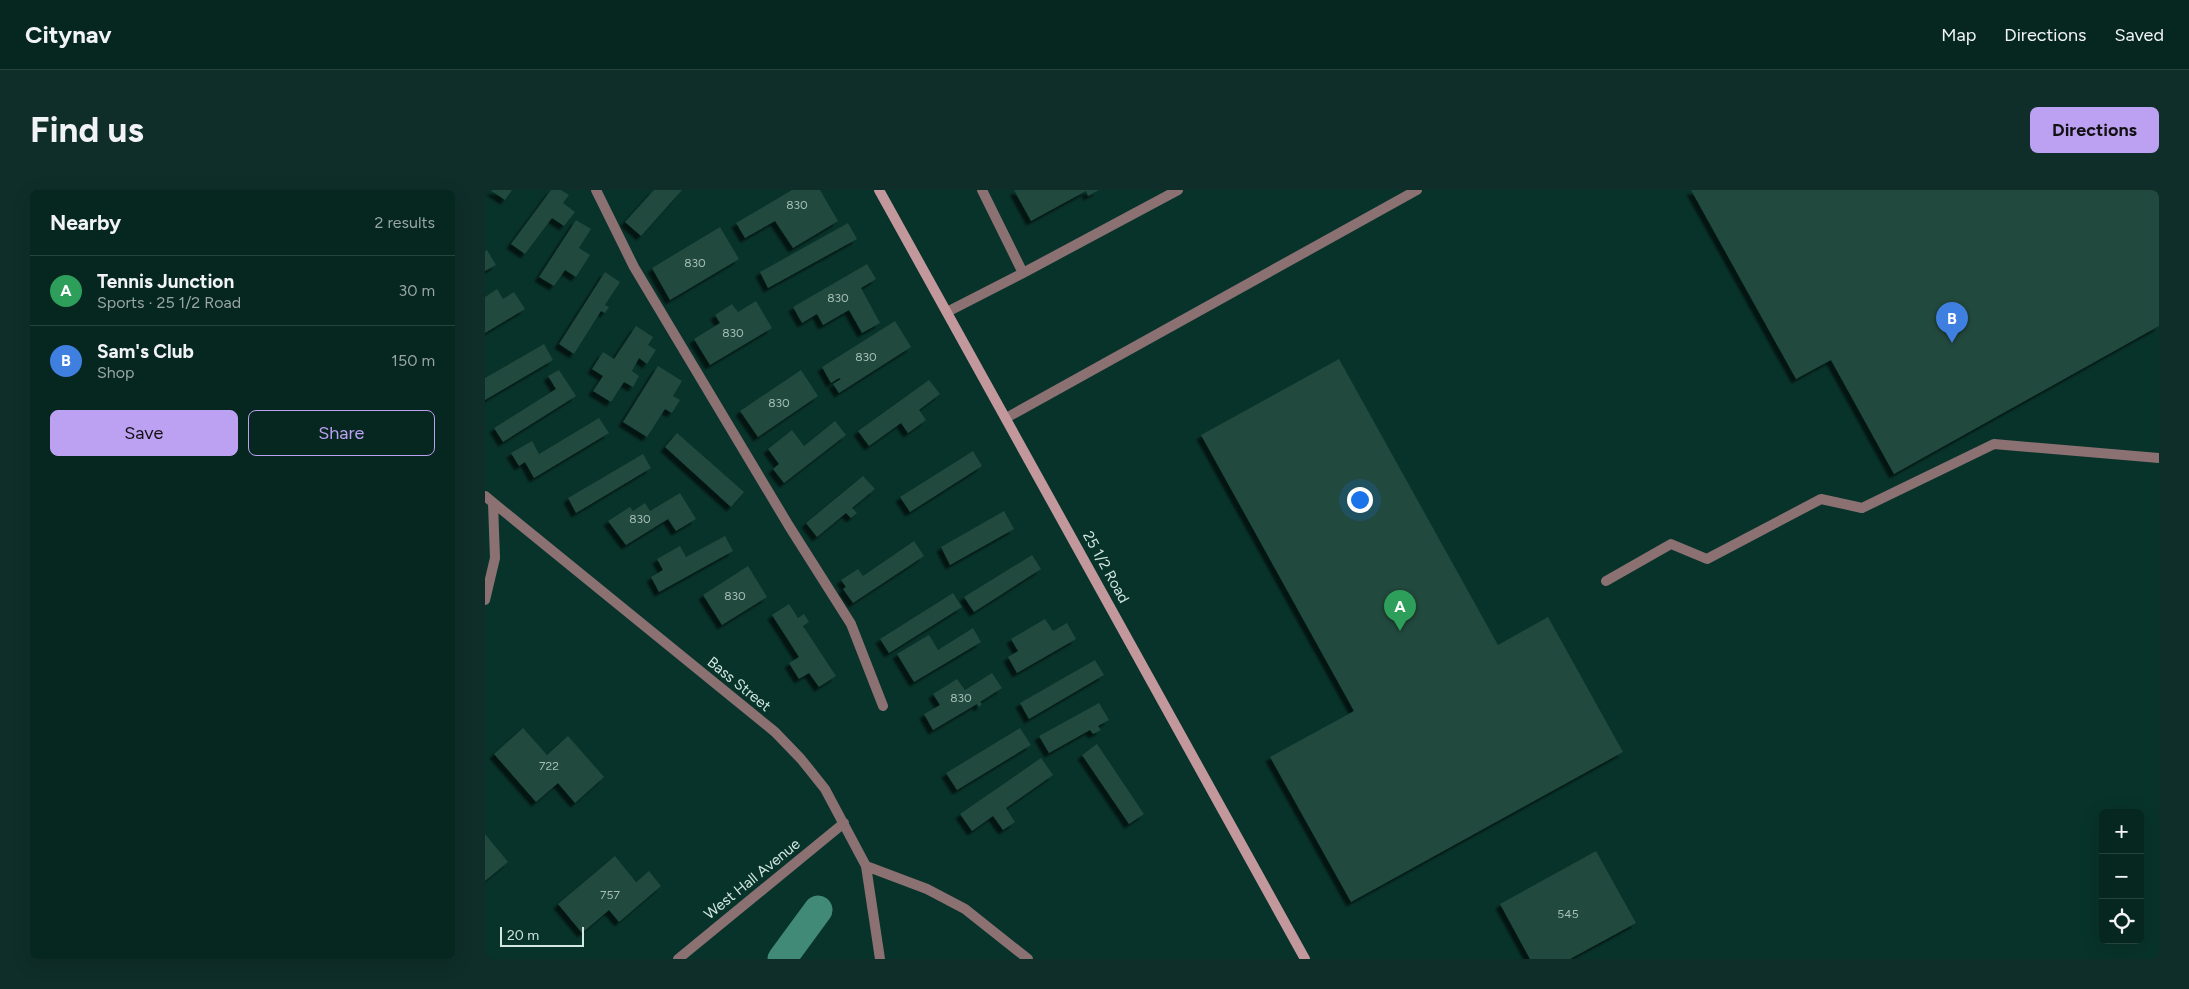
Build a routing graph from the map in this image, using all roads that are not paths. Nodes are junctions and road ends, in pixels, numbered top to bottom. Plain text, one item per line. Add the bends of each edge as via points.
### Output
1 (596, 190) edge
2 (879, 190) edge
3 (982, 190) edge
4 (1177, 190) edge
5 (1417, 190) edge
6 (1023, 273) junction
7 (947, 312) junction
8 (1006, 418) junction
9 (2159, 458) edge
10 (489, 500) edge
11 (1606, 581) dead end
12 (485, 600) edge
13 (883, 706) dead end
14 (844, 822) junction
15 (866, 866) junction
16 (678, 959) edge
17 (880, 959) edge
18 (1028, 959) edge
19 (1305, 959) edge

1 - 13 street via 634,267 851,624
2 - 7 street, 25 1/2 Road
3 - 6 street
4 - 6 street
5 - 8 street
6 - 7 street
7 - 8 street, 25 1/2 Road
8 - 19 street, 25 1/2 Road
9 - 11 street via 1994,444 1862,508 1821,499 1707,559 1671,544
10 - 12 street via 495,558
10 - 14 street, Bass Street via 775,732 825,789
14 - 15 street, Bass Street
14 - 16 street, West Hall Avenue
15 - 17 street, Bass Street
15 - 18 street via 927,889 965,910

